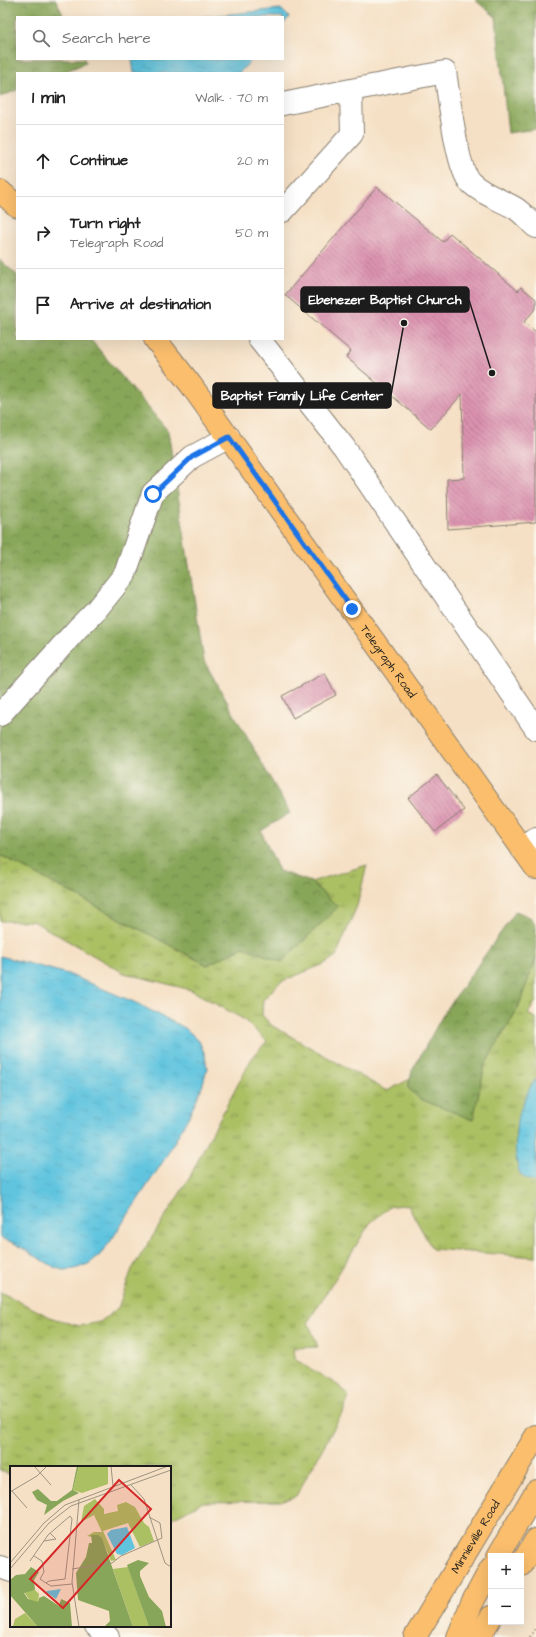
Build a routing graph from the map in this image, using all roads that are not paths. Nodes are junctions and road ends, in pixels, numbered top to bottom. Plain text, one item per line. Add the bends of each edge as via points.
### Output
1 (351, 90) junction
2 (284, 104) edge
3 (0, 191) edge
4 (16, 205) edge
5 (284, 210) edge
6 (536, 226) edge
7 (156, 340) edge
8 (260, 340) edge
9 (229, 437) junction
10 (0, 715) edge
11 (536, 729) edge
12 (529, 844) edge
13 (536, 868) edge
14 (536, 1436) edge
15 (536, 1491) edge
16 (536, 1540) edge
17 (500, 1553) edge
18 (524, 1561) edge
19 (0, 1567) edge
20 (10, 1571) edge
21 (488, 1573) edge
22 (488, 1621) edge
23 (97, 1627) edge
24 (108, 1637) edge
25 (415, 1637) edge
26 (458, 1637) edge
27 (479, 1637) edge

1 - 2 lane
1 - 5 lane via 352,134
1 - 6 lane via 445,72 465,174 478,188 517,209
3 - 4 main road
7 - 9 main road, Telegraph Road
8 - 11 lane via 344,447
9 - 10 lane via 192,457 153,494 125,574 96,610
9 - 12 main road, Telegraph Road
12 - 13 main road, Telegraph Road
14 - 25 main road, Minnieville Road
15 - 17 main road
16 - 18 main road
19 - 20 lane
21 - 26 main road via 472,1602
22 - 27 main road
23 - 24 lane

